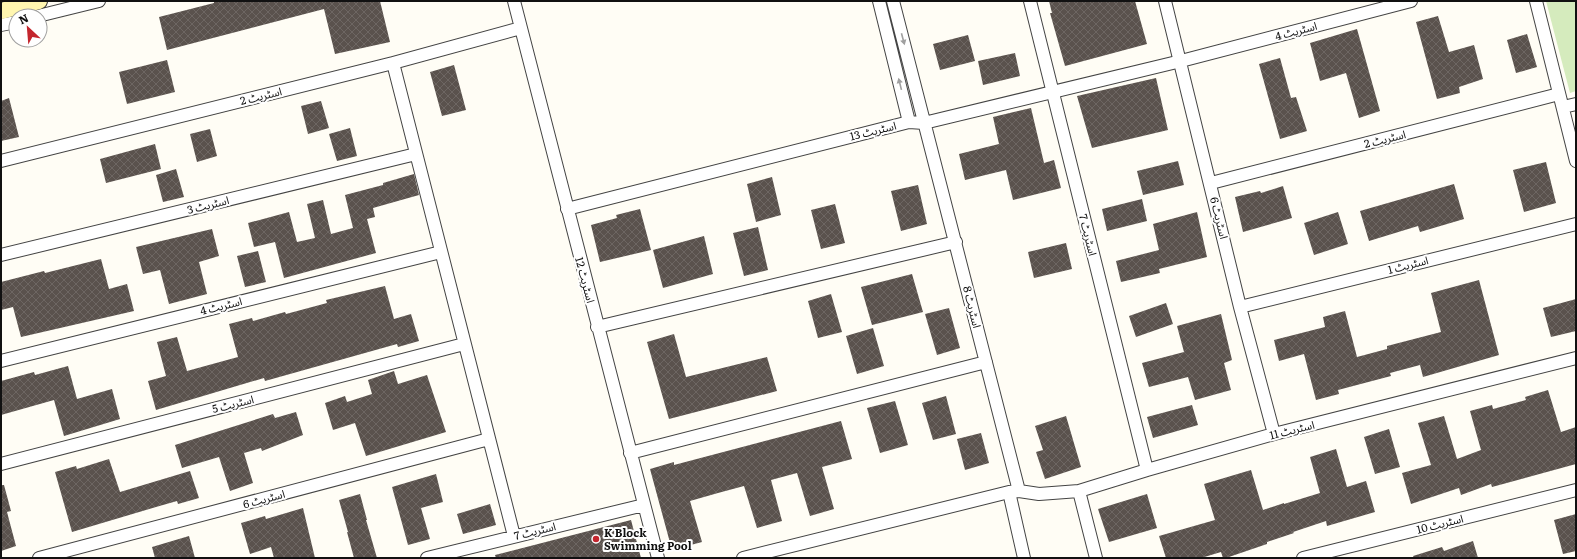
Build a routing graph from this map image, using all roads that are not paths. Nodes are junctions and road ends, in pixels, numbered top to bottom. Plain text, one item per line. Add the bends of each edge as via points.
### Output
1 (39, 1) edge
2 (99, 1) edge
3 (514, 1) edge
4 (879, 1) edge
5 (893, 1) edge
6 (1030, 1) edge
7 (1165, 1) edge
8 (1411, 1) edge
9 (1536, 1) edge
10 (1, 11) edge
11 (48, 14) edge
12 (520, 28) junction
13 (1181, 61) junction
14 (393, 63) junction
15 (1052, 92) junction
16 (1559, 94) junction
17 (1576, 104) edge
18 (1562, 107) junction
19 (909, 122) junction
20 (924, 123) junction
21 (416, 154) junction
22 (1576, 160) edge
23 (1, 161) edge
24 (1211, 183) junction
25 (567, 209) junction
26 (1576, 224) edge
27 (956, 242) junction
28 (441, 252) junction
29 (1, 255) edge
30 (1240, 307) junction
31 (597, 327) junction
32 (464, 344) junction
33 (1576, 358) edge
34 (1, 361) edge
35 (986, 362) junction
36 (1274, 434) junction
37 (489, 439) junction
38 (630, 453) junction
39 (1, 464) edge
40 (1147, 470) junction
41 (1576, 490) edge
42 (1079, 491) junction
43 (1014, 492) junction
44 (644, 505) junction
45 (514, 536) junction
46 (455, 555) edge
47 (39, 558) edge
48 (427, 558) edge
49 (658, 558) edge
50 (743, 558) edge
51 (1024, 558) edge
52 (1096, 558) edge
53 (1303, 558) edge

1 - 10 main road
2 - 11 street
3 - 12 street, اسٹریٹ 12
19 -> 4 street
5 -> 20 street, اسٹریٹ 8
6 - 15 street, اسٹریٹ 7
7 - 13 street, اسٹریٹ 6
8 - 13 street, اسٹریٹ 4
9 - 16 street
12 - 14 street, اسٹریٹ 2
12 - 25 street, اسٹریٹ 12
13 - 15 street, اسٹریٹ 13
13 - 24 street, اسٹریٹ 6
14 - 21 street
14 - 23 street, اسٹریٹ 2
15 - 20 street, اسٹریٹ 13
15 - 40 street, اسٹریٹ 7
16 - 18 street
16 - 24 street, اسٹریٹ 2
17 - 18 street
18 - 22 street
19 - 20 street, اسٹریٹ 13
19 - 25 street, اسٹریٹ 13
20 - 27 street, اسٹریٹ 8
21 - 28 street
21 - 29 street, اسٹریٹ 3
24 - 30 street, اسٹریٹ 6
25 - 31 street, اسٹریٹ 12
26 - 30 street, اسٹریٹ 1
27 - 31 street
27 - 35 street, اسٹریٹ 8
28 - 32 street
28 - 34 street, اسٹریٹ 4
30 - 36 street, اسٹریٹ 6
31 - 38 street, اسٹریٹ 12
32 - 37 street
32 - 39 street, اسٹریٹ 5
33 - 36 street, اسٹریٹ 11
35 - 38 street
35 - 43 street, اسٹریٹ 8
36 - 40 street, اسٹریٹ 11
37 - 45 street
37 - 47 street, اسٹریٹ 6
38 - 44 street, اسٹریٹ 12
40 - 42 street, اسٹریٹ 11
41 - 53 street, اسٹریٹ 10
42 - 43 street, اسٹریٹ 11 via 1039,494
42 - 52 street
43 - 50 street
43 - 51 street, اسٹریٹ 8
44 - 45 street, اسٹریٹ 7
44 - 49 street, اسٹریٹ 12
45 - 46 street, اسٹریٹ 7
46 - 48 street, اسٹریٹ 7

